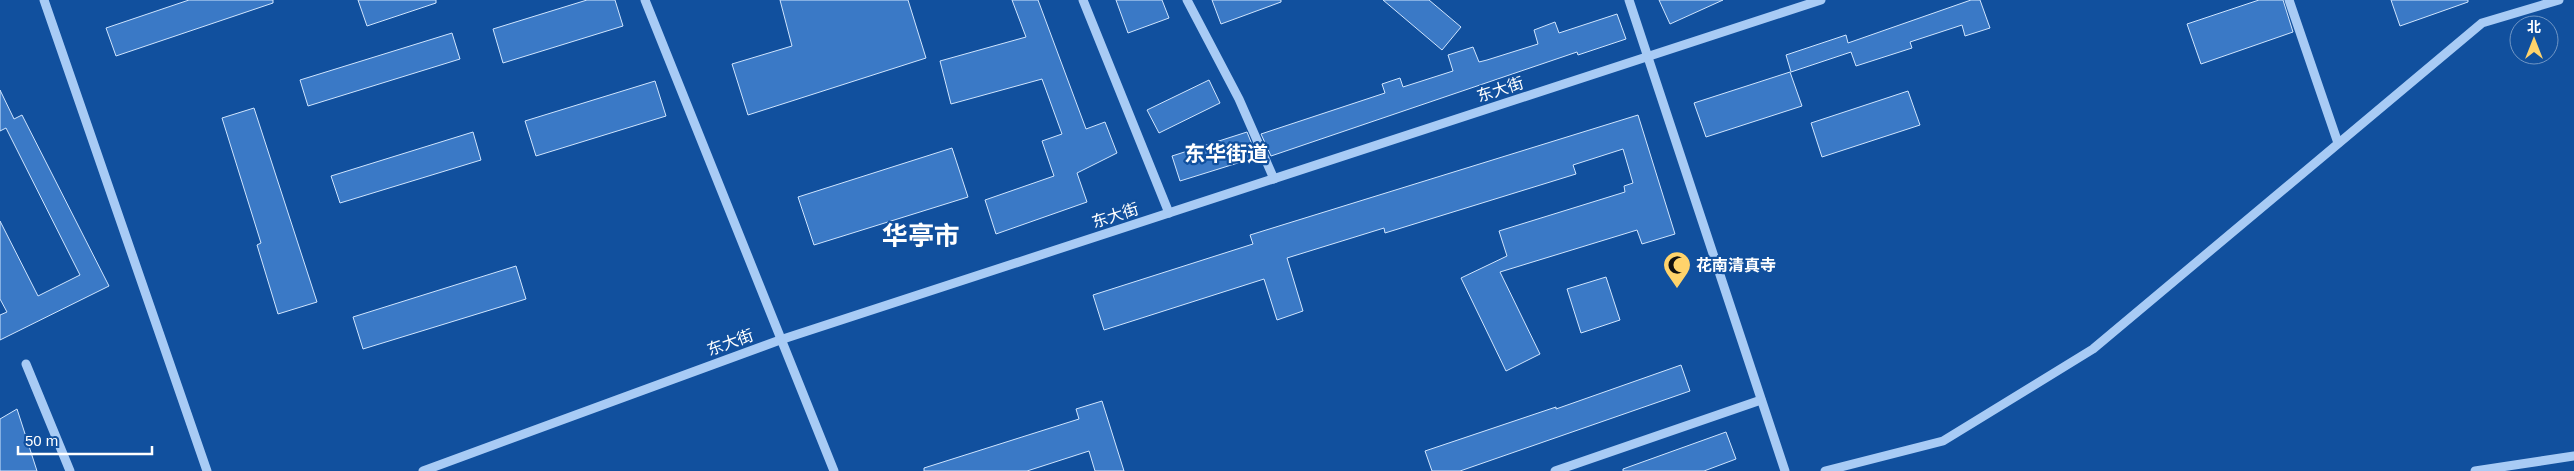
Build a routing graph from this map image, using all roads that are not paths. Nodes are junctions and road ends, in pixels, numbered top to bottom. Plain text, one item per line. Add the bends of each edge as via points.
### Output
1 (44, 0) edge
2 (645, 0) edge
3 (1083, 0) edge
4 (1187, 0) edge
5 (1629, 0) edge
6 (1821, 0) edge
7 (2290, 0) edge
8 (2559, 0) edge
9 (1647, 57) junction
10 (2338, 143) junction
11 (1274, 179) junction
12 (1169, 213) junction
13 (780, 340) junction
14 (26, 364) dead end
15 (1761, 400) junction
16 (2574, 456) edge
17 (70, 471) edge
18 (207, 471) edge
19 (423, 471) edge
20 (834, 471) edge
21 (1556, 471) edge
22 (1784, 471) edge
23 (1825, 471) edge
24 (2475, 471) edge

1 - 18 street
2 - 13 street
3 - 12 street
4 - 11 street via 1239,98
5 - 9 street
6 - 9 street, 东大街
7 - 10 street
8 - 10 street via 2482,23
9 - 11 street, 东大街
9 - 15 street
10 - 23 street via 2093,348 1943,441
11 - 12 street, 东大街
12 - 13 street, 东大街
13 - 19 street, 东大街
13 - 20 street
14 - 17 street
15 - 21 street
15 - 22 street
16 - 24 street

